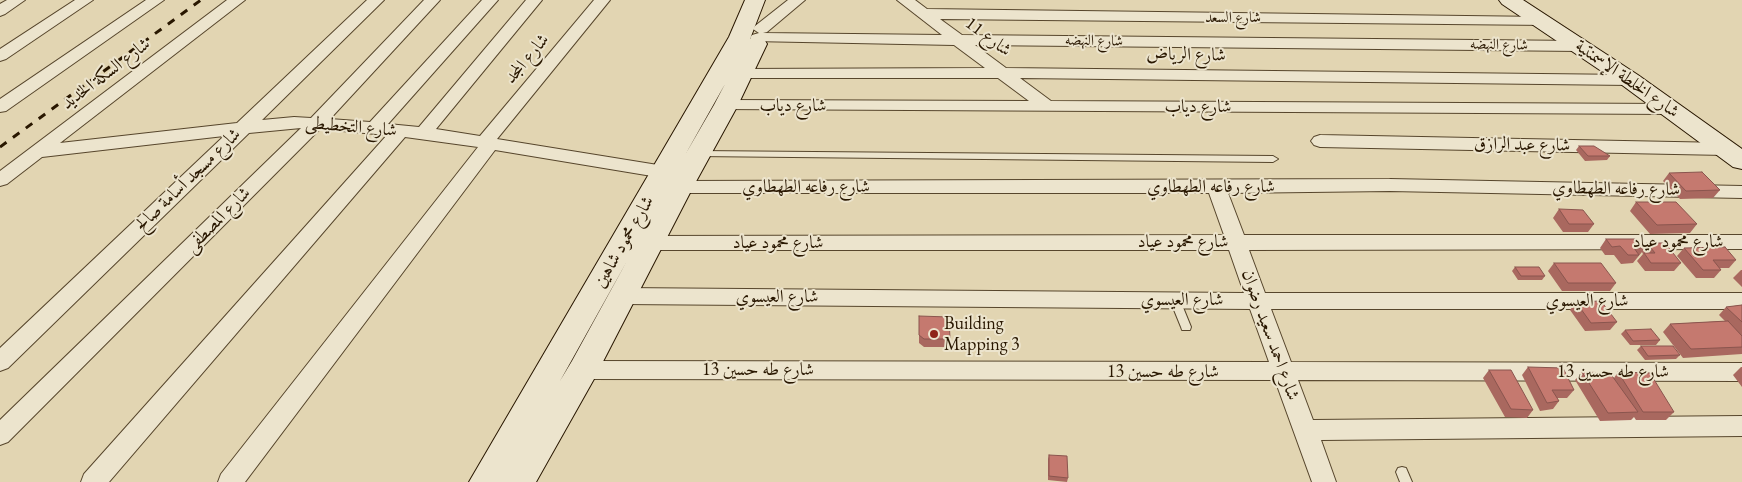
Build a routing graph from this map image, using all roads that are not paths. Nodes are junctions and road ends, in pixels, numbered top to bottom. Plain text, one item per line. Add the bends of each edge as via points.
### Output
1 (17, 0) edge
2 (86, 0) edge
3 (156, 0) edge
4 (237, 0) edge
5 (376, 0) edge
6 (432, 0) edge
7 (490, 0) edge
8 (534, 0) edge
9 (602, 0) edge
10 (738, 0) edge
11 (755, 0) edge
12 (771, 0) edge
13 (797, 0) edge
14 (905, 0) edge
15 (1509, 0) edge
16 (0, 11) edge
17 (923, 14) junction
18 (1102, 17) junction
19 (1543, 22) junction
20 (753, 35) junction
21 (958, 40) junction
22 (1110, 42) junction
23 (1580, 46) junction
24 (0, 56) edge
25 (741, 74) junction
26 (1003, 74) junction
27 (1630, 80) junction
28 (726, 105) junction
29 (1046, 106) junction
30 (0, 107) edge
31 (1671, 110) junction
32 (316, 123) junction
33 (243, 126) junction
34 (374, 128) junction
35 (401, 130) junction
36 (424, 133) junction
37 (1320, 141) dead end
38 (487, 143) junction
39 (36, 152) junction
40 (698, 154) junction
41 (1736, 156) edge
42 (1273, 158) dead end
43 (672, 179) junction
44 (0, 180) edge
45 (1216, 187) junction
46 (1742, 192) edge
47 (1236, 242) junction
48 (1742, 242) edge
49 (637, 243) junction
50 (622, 296) junction
51 (1175, 300) junction
52 (1258, 300) junction
53 (1742, 301) edge
54 (1186, 327) dead end
55 (0, 362) edge
56 (583, 370) junction
57 (1284, 372) junction
58 (1742, 372) edge
59 (1742, 426) edge
60 (1305, 430) junction
61 (0, 435) edge
62 (93, 482) edge
63 (230, 482) edge
64 (486, 482) edge
65 (518, 482) edge
66 (1324, 482) edge

1 - 16 street
2 - 24 street
3 - 30 street
4 - 39 street, شارع السكة الحديد
5 - 33 street, شارع مسجد أسامة صالح
6 - 32 street, شارع المصطفى
7 - 34 street
8 - 36 street
9 - 38 street, شارع المجد
10 - 20 main road
11 - 20 main road, شارع محمود شاهين via 749,18
12 - 20 main road, شارع محمود شاهين
13 - 20 street
14 - 17 street, شارع 11
15 - 19 main road, شارع الخلطة الإسمنتية
17 - 18 street, شارع السعد
17 - 21 street, شارع 11
18 - 19 street, شارع السعد
18 - 22 street
19 - 23 main road, شارع الخلطة الإسمنتية
20 - 21 street, شارع النهضه
20 - 25 main road, شارع محمود شاهين
20 - 43 main road, شارع محمود شاهين
21 - 22 street, شارع النهضه
21 - 26 street, شارع 11
22 - 23 street, شارع النهضه
23 - 27 main road, شارع الخلطة الإسمنتية
25 - 26 street, شارع الرياض
25 - 28 main road, شارع محمود شاهين
26 - 27 street, شارع الرياض
26 - 29 street, شارع 11
27 - 31 main road, شارع الخلطة الإسمنتية
28 - 29 street, شارع دياب
28 - 40 main road, شارع محمود شاهين
29 - 31 street, شارع دياب
31 - 41 main road, شارع الخلطة الإسمنتية
32 - 33 street, شارع التخطيطى
32 - 34 street, شارع التخطيطى
32 - 61 street, شارع المصطفى
33 - 39 street, شارع التخطيطى
33 - 55 street, شارع مسجد أسامة صالح
34 - 35 street, شارع التخطيطى
35 - 36 street, شارع التخطيطى
35 - 62 street
36 - 38 street, شارع التخطيطى
37 - 41 street, شارع عبد الرازق
38 - 43 street, شارع التخطيطى
38 - 63 street, شارع المجد
39 - 44 street, شارع السكة الحديد
40 - 42 lane
40 - 43 main road, شارع محمود شاهين
43 - 45 street, شارع رفاعه الطهطاوي
43 - 49 main road, شارع محمود شاهين
45 - 46 street, شارع رفاعه الطهطاوي via 1478,186
45 - 47 street, شارع احمد سعيد رضوان
47 - 48 street, شارع محمود عياد
47 - 49 street, شارع محمود عياد
47 - 52 street, شارع احمد سعيد رضوان
49 - 50 main road, شارع محمود شاهين
49 - 64 main road, شارع محمود شاهين
50 - 51 street, شارع العيسوي
50 - 56 main road, شارع محمود شاهين
51 - 52 street, شارع العيسوي
51 - 54 lane
52 - 53 street, شارع العيسوي
52 - 57 street, شارع احمد سعيد رضوان
56 - 57 street, شارع طه حسين 13
56 - 65 main road, شارع محمود شاهين
57 - 58 street, شارع طه حسين 13
57 - 60 street, شارع احمد سعيد رضوان
59 - 60 street
60 - 66 street, شارع احمد سعيد رضوان

